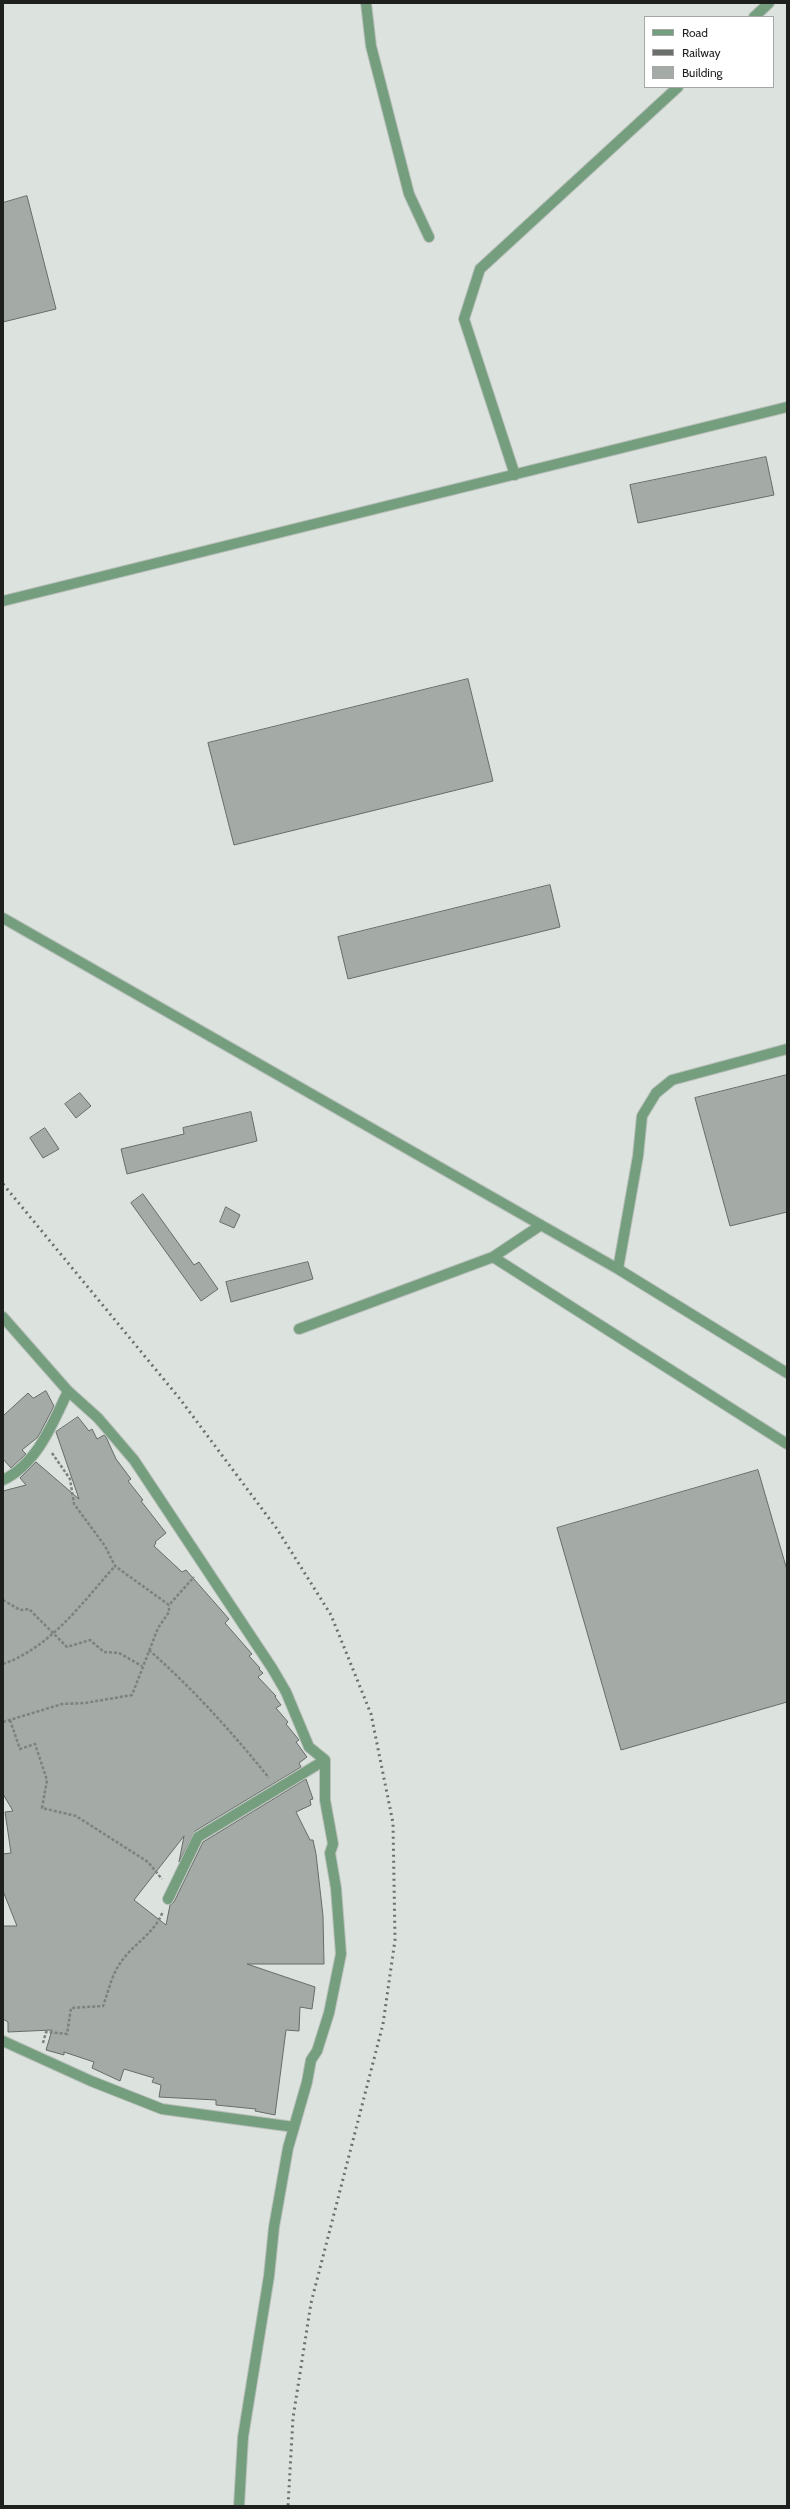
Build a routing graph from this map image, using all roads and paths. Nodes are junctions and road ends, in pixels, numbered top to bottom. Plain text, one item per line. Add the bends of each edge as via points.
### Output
1 (366, 3) edge
2 (769, 3) edge
3 (755, 16) edge
4 (677, 88) edge
5 (428, 237) dead end
6 (787, 407) edge
7 (516, 475) junction
8 (3, 601) edge
9 (3, 918) edge
10 (787, 1050) edge
11 (541, 1225) junction
12 (493, 1257) junction
13 (618, 1269) junction
14 (3, 1317) edge
15 (299, 1329) dead end
16 (787, 1373) edge
17 (68, 1391) junction
18 (42, 1440) junction
19 (787, 1444) edge
20 (3, 1480) edge
21 (114, 1566) junction
22 (204, 1566) junction
23 (3, 1600) edge
24 (169, 1604) junction
25 (53, 1635) junction
26 (149, 1650) junction
27 (3, 1664) edge
28 (142, 1666) junction
29 (10, 1720) junction
30 (3, 1722) edge
31 (325, 1760) junction
32 (278, 1789) junction
33 (170, 1895) junction
34 (3, 2041) edge
35 (38, 2056) junction
36 (294, 2127) junction
37 (239, 2506) edge

1 - 5 street via 371,46 409,194
2 - 3 street
4 - 7 street via 480,269 464,319
6 - 7 street
7 - 8 street
9 - 11 street
10 - 13 street via 672,1080 656,1093 642,1116 638,1156
11 - 12 street
11 - 13 street
12 - 15 street
12 - 19 street
13 - 16 street
14 - 17 street
17 - 18 street
17 - 22 street via 98,1418 134,1460
18 - 20 street via 26,1464
18 - 21 path via 70,1479 74,1504 105,1546
21 - 24 path
21 - 25 path
22 - 24 path
22 - 31 street via 286,1692 309,1747
23 - 25 path via 20,1610 29,1609
24 - 26 path via 169,1612 158,1628
25 - 27 path via 19,1658
25 - 28 path via 67,1647 90,1640 104,1652 119,1653
26 - 28 path
26 - 32 path via 184,1682 238,1740
28 - 29 path via 132,1695 62,1704
29 - 30 path
29 - 33 path via 20,1749 35,1744 47,1780 42,1808 76,1816 148,1862
31 - 32 street
31 - 36 street via 325,1800 333,1844 330,1853 336,1888 341,1954 329,2013 317,2051 311,2060
32 - 33 street via 198,1837
33 - 35 path via 160,1920 118,1966 103,2006 71,2008 67,2034 46,2032
34 - 35 street
35 - 36 street via 91,2081 162,2109
36 - 37 street via 281,2184 270,2276 243,2437

